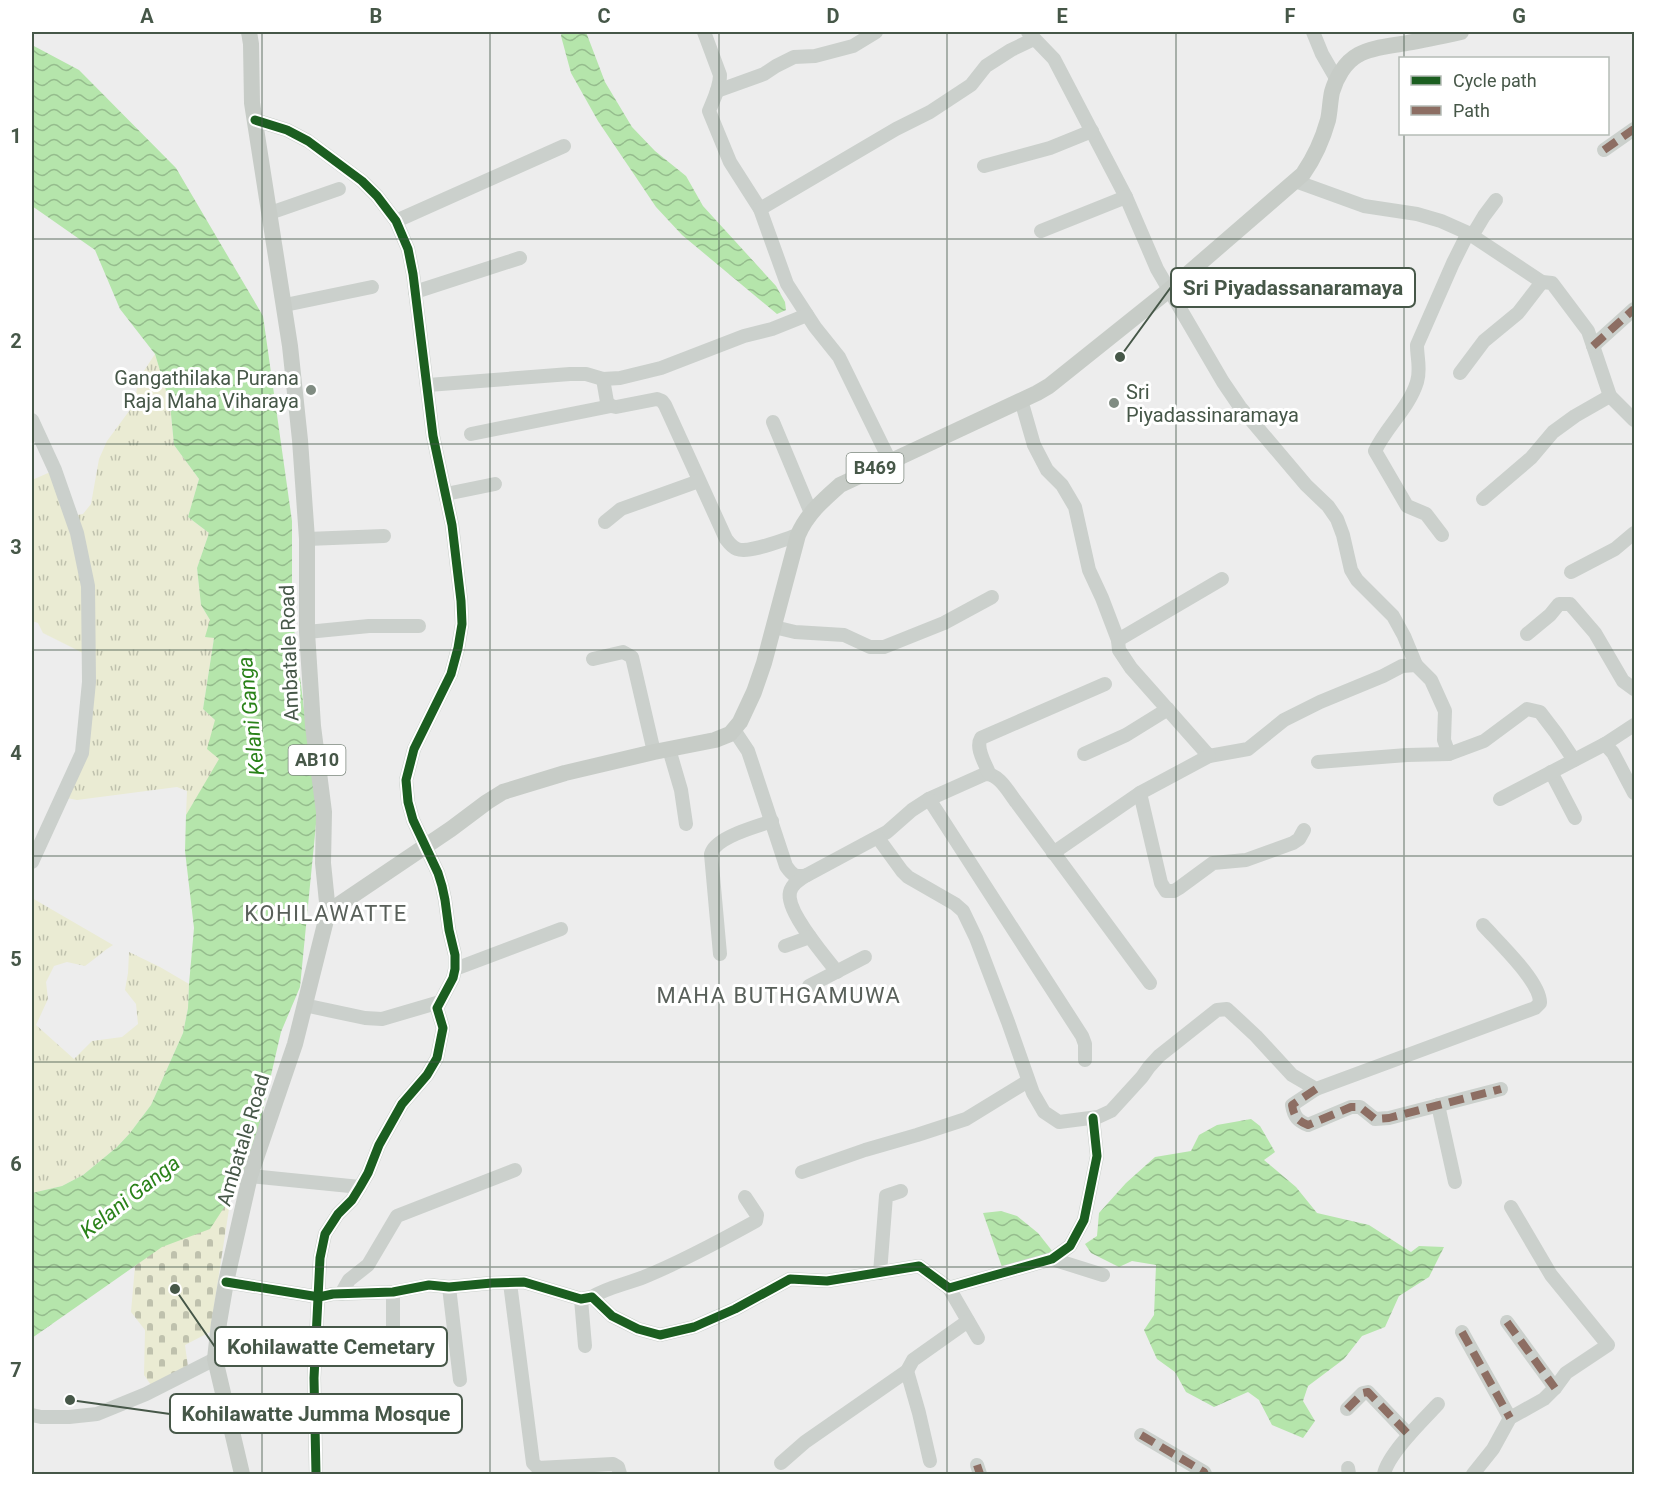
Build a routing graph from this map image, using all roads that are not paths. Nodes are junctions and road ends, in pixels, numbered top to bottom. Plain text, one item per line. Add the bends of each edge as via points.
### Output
1 (249, 32) edge
2 (704, 32) edge
3 (876, 32) edge
4 (1313, 32) edge
5 (1461, 32) edge
6 (1031, 35) edge
7 (1336, 80) junction
8 (717, 91) junction
9 (255, 120) junction
10 (1635, 129) edge
11 (1092, 131) junction
12 (564, 146) dead end
13 (1604, 150) dead end
14 (984, 166) dead end
15 (1295, 181) junction
16 (339, 189) dead end
17 (1126, 197) junction
18 (1496, 200) dead end
19 (760, 209) junction
20 (270, 213) junction
21 (396, 221) junction
22 (1041, 231) dead end
23 (1470, 235) junction
24 (519, 258) dead end
25 (1542, 282) junction
26 (372, 287) dead end
27 (1169, 290) junction
28 (416, 292) junction
29 (285, 305) junction
30 (1635, 309) edge
31 (807, 315) junction
32 (1593, 346) junction
33 (1460, 373) dead end
34 (603, 379) junction
35 (428, 386) junction
36 (1610, 396) junction
37 (1021, 400) junction
38 (611, 406) junction
39 (32, 420) edge
40 (1635, 420) edge
41 (773, 422) dead end
42 (471, 434) dead end
43 (890, 461) junction
44 (699, 481) junction
45 (495, 484) dead end
46 (446, 494) junction
47 (1483, 499) dead end
48 (811, 513) junction
49 (605, 522) dead end
50 (1635, 533) edge
51 (798, 535) junction
52 (1442, 535) dead end
53 (384, 536) dead end
54 (307, 539) junction
55 (1571, 572) dead end
56 (1222, 579) dead end
57 (992, 597) dead end
58 (419, 626) dead end
59 (774, 627) junction
60 (307, 632) junction
61 (1527, 634) dead end
62 (1118, 640) junction
63 (593, 659) dead end
64 (1416, 665) junction
65 (1105, 684) dead end
66 (1635, 689) edge
67 (1168, 709) junction
68 (1635, 725) edge
69 (734, 730) junction
70 (1605, 744) junction
71 (662, 750) junction
72 (1084, 754) dead end
73 (1449, 754) junction
74 (1209, 756) junction
75 (1574, 760) junction
76 (1318, 762) dead end
77 (1551, 772) junction
78 (989, 773) junction
79 (1140, 793) junction
80 (1634, 793) edge
81 (929, 799) junction
82 (1500, 800) dead end
83 (1575, 818) dead end
84 (772, 821) junction
85 (686, 824) dead end
86 (1304, 830) dead end
87 (878, 837) junction
88 (426, 846) junction
89 (1053, 853) junction
90 (32, 862) edge
91 (807, 875) junction
92 (328, 912) junction
93 (1483, 925) dead end
94 (561, 929) dead end
95 (810, 937) junction
96 (785, 946) dead end
97 (720, 954) dead end
98 (865, 957) dead end
99 (456, 969) junction
100 (837, 972) junction
101 (1150, 983) dead end
102 (809, 986) dead end
103 (440, 1002) junction
104 (304, 1005) junction
105 (1086, 1060) dead end
106 (1028, 1081) junction
107 (1316, 1089) junction
108 (1501, 1089) dead end
109 (1438, 1105) junction
110 (1093, 1118) junction
111 (515, 1170) dead end
112 (802, 1172) dead end
113 (250, 1176) junction
114 (1455, 1182) dead end
115 (360, 1187) junction
116 (901, 1191) dead end
117 (745, 1197) dead end
118 (1511, 1207) dead end
119 (1052, 1259) junction
120 (880, 1273) junction
121 (1103, 1275) dead end
122 (226, 1282) junction
123 (510, 1283) junction
124 (449, 1287) junction
125 (949, 1288) junction
126 (393, 1292) junction
127 (341, 1294) junction
128 (319, 1297) junction
129 (587, 1298) junction
130 (968, 1321) junction
131 (1508, 1322) dead end
132 (1462, 1332) dead end
133 (978, 1338) dead end
134 (393, 1341) dead end
135 (585, 1346) dead end
136 (215, 1359) junction
137 (907, 1371) junction
138 (460, 1380) dead end
139 (1555, 1388) junction
140 (1438, 1404) dead end
141 (1347, 1409) dead end
142 (32, 1415) edge
143 (1510, 1418) junction
144 (1141, 1435) dead end
145 (1409, 1435) junction
146 (930, 1461) dead end
147 (780, 1463) dead end
148 (242, 1474) edge
149 (316, 1474) edge
150 (620, 1474) edge
151 (1205, 1474) edge
152 (1384, 1474) edge
153 (1473, 1474) edge

1 - 9 main road, Ambatale Road / AB10
2 - 8 street via 720,75
3 - 8 street via 853,46 794,57 764,74
4 - 7 street
5 - 7 main road, B469 via 1359,54
6 - 11 street via 1054,59
6 - 19 street via 986,66 971,85 930,112
7 - 15 main road, B469 via 1324,131 1308,167
8 - 19 street via 709,111 730,162
9 - 20 main road, Ambatale Road / AB10
9 - 21 street via 308,141 362,182
10 - 13 street
11 - 14 street via 1050,148
11 - 17 street
12 - 21 street
15 - 23 street via 1364,206 1441,221
15 - 27 main road, B469
16 - 20 street
17 - 22 street
17 - 27 street
18 - 23 street
19 - 31 street via 787,284
20 - 29 main road, Ambatale Road / AB10
21 - 28 street via 408,249
23 - 25 street
23 - 52 street via 1453,263 1417,345 1420,361 1411,397 1375,452 1407,506 1426,514
24 - 28 street
25 - 32 street via 1552,283 1588,331
25 - 33 street via 1518,313 1484,341
26 - 29 street
27 - 37 main road, B469 via 1049,386
27 - 64 street via 1240,407 1337,519 1351,570 1393,616
28 - 35 street
29 - 54 main road, Ambatale Road / AB10
30 - 32 street
31 - 34 street via 661,368
31 - 43 street via 839,357
32 - 36 street
34 - 35 street via 570,374
34 - 38 street
35 - 46 street via 433,436
36 - 40 street
36 - 47 street via 1553,432 1531,458
37 - 43 main road, B469
37 - 62 street via 1038,453 1075,507 1089,570
38 - 42 street
38 - 44 street via 662,401
39 - 90 street via 77,532 88,586 89,682 82,753
41 - 48 street
43 - 48 main road, B469 via 840,485
44 - 49 street via 621,509
44 - 51 street via 726,539 738,550
45 - 46 street
46 - 88 street via 462,624 451,674 414,749 406,780 413,820
48 - 51 main road, B469
50 - 55 street via 1615,549
51 - 59 main road, B469
53 - 54 street
54 - 60 main road, Ambatale Road / AB10
56 - 62 street
57 - 59 street via 944,623 884,647 870,647 844,635 795,633
58 - 60 street
59 - 69 main road, B469 via 754,692
60 - 92 main road, Ambatale Road / AB10 via 324,813 323,863
61 - 66 street via 1559,604 1570,604 1595,633 1623,681
62 - 67 street via 1119,650 1131,668
63 - 71 street via 623,652 632,657
64 - 73 street via 1431,680 1445,711 1444,740
64 - 74 street via 1402,666 1284,720 1248,748
65 - 78 street via 981,738 979,747
67 - 72 street
67 - 74 street
68 - 70 street
69 - 71 main road via 722,738
69 - 84 street via 748,751
70 - 75 street
70 - 80 street
71 - 85 street via 681,790
71 - 88 main road via 503,792
73 - 75 street via 1484,741 1527,709 1540,712
73 - 76 street
74 - 79 street
75 - 77 street
77 - 82 street
77 - 83 street
78 - 81 street
78 - 89 street via 997,778
79 - 86 street via 1166,891 1179,888 1212,863 1238,862 1293,843
79 - 89 street
81 - 87 street
81 - 105 street via 1082,1036
84 - 91 street via 786,866 794,876
84 - 97 street via 712,849
87 - 91 street
87 - 106 street via 902,872 963,911
88 - 92 main road
88 - 99 street via 446,900
89 - 101 street
91 - 95 street via 789,893 797,918
92 - 104 main road, Ambatale Road / AB10
93 - 107 street via 1527,974 1540,997 1535,1008
94 - 99 street
95 - 96 street
95 - 100 street
98 - 100 street
99 - 103 street
100 - 102 street
103 - 104 street via 382,1019
103 - 115 street via 437,1008 443,1028 437,1058 402,1104
104 - 113 main road, Ambatale Road / AB10 via 295,1044
106 - 110 street via 1044,1112 1053,1119 1059,1122
106 - 112 street via 966,1119
107 - 109 street via 1292,1106 1293,1115 1308,1125 1351,1107 1360,1107 1375,1119
107 - 110 street via 1292,1075 1227,1009 1217,1010 1159,1056 1111,1111
108 - 109 street
109 - 114 street
110 - 119 street via 1097,1156 1084,1220 1070,1246
111 - 127 street via 397,1216 368,1265 349,1280
113 - 115 street
113 - 122 main road, Ambatale Road / AB10
115 - 128 street via 325,1234
116 - 120 street via 886,1196
117 - 129 street via 757,1215 756,1221 706,1249
118 - 139 street via 1551,1275 1608,1345 1566,1373
119 - 121 street
119 - 125 street
120 - 125 street via 919,1266
120 - 129 street via 827,1281 790,1279 694,1327 660,1335 612,1316
122 - 128 street
122 - 136 main road, Ambatale Road / AB10
123 - 124 street
123 - 129 street via 524,1282
123 - 150 street via 535,1467 614,1464
124 - 126 street via 429,1285
124 - 138 street
125 - 130 street
126 - 127 street
126 - 134 street
127 - 128 street
128 - 149 street via 314,1378
129 - 135 street
130 - 133 street
130 - 137 street via 913,1360
131 - 139 street
132 - 143 street
136 - 142 street via 97,1414
136 - 148 main road, Ambatale Road / AB10
137 - 146 street
137 - 147 street
139 - 143 street via 1538,1403
140 - 145 street
141 - 145 street via 1368,1392
143 - 153 street
144 - 151 street
145 - 152 street

